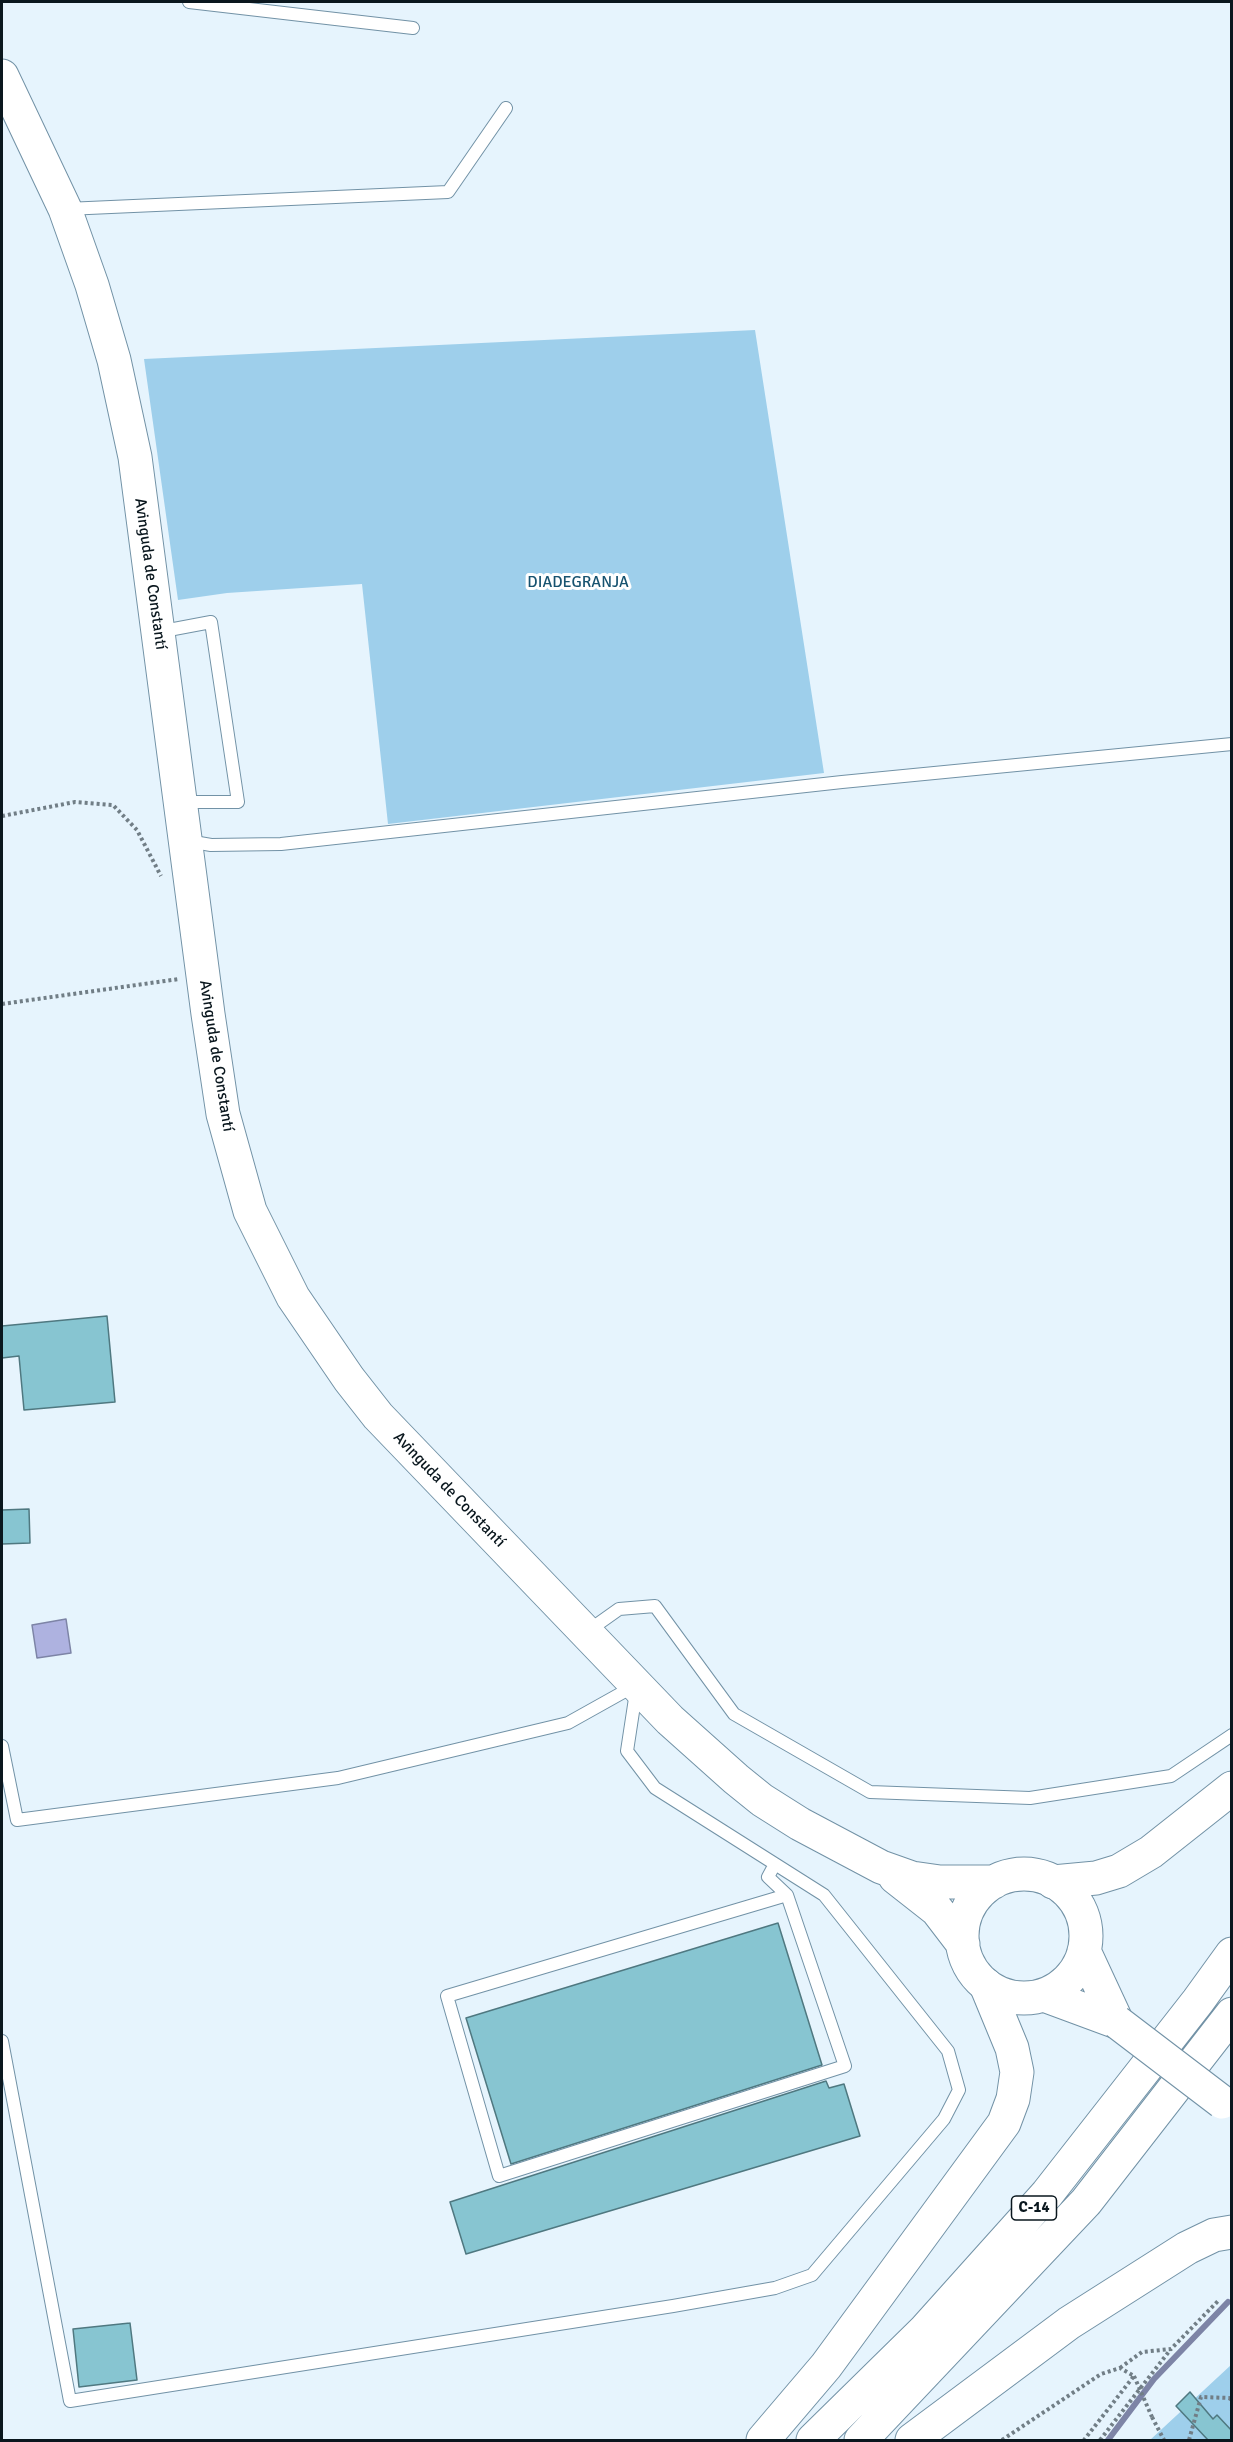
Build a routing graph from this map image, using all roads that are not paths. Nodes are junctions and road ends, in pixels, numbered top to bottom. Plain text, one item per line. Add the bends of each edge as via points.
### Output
1 (189, 2) edge
2 (413, 28) dead end
3 (2, 76) edge
4 (506, 108) dead end
5 (65, 209) junction
6 (158, 632) junction
7 (1232, 744) edge
8 (180, 802) junction
9 (186, 840) junction
10 (585, 1633) junction
11 (637, 1685) junction
12 (1232, 1735) edge
13 (2, 1746) edge
14 (1232, 1788) edge
15 (775, 1864) junction
16 (881, 1867) junction
17 (994, 1882) junction
18 (1053, 1882) junction
19 (787, 1895) junction
20 (963, 1944) junction
21 (1084, 1952) junction
22 (1232, 1954) edge
23 (986, 1986) junction
24 (1044, 1995) junction
25 (1232, 2014) edge
26 (1117, 2022) junction
27 (2, 2041) edge
28 (1228, 2108) edge
29 (1232, 2232) edge
30 (763, 2440) edge
31 (813, 2440) edge
32 (861, 2440) edge
33 (912, 2440) edge

1 - 2 lane
3 - 5 main road, Avinguda de Constantí
4 - 5 lane via 448,192
5 - 6 main road, Avinguda de Constantí via 114,360 135,457
6 - 8 main road, Avinguda de Constantí
6 - 8 lane via 211,622 238,802
7 - 9 lane via 281,844
8 - 9 main road, Avinguda de Constantí
9 - 10 main road, Avinguda de Constantí via 223,1113 250,1211 293,1297 378,1416
10 - 11 main road, Avinguda de Constantí
10 - 12 lane via 619,1609 655,1606 734,1714 870,1791 1030,1798 1171,1776
11 - 13 lane via 568,1724 338,1778 17,1820
11 - 15 lane via 627,1751 655,1788
11 - 16 main road, Avinguda de Constantí via 704,1752 762,1800
14 - 18 main road via 1151,1852 1119,1871 1096,1878
15 - 19 lane via 768,1877
15 - 27 lane via 824,1895 948,2051 959,2090 944,2119 812,2275 775,2288 70,2401
16 - 17 main road via 912,1878 940,1882
16 - 20 main road via 937,1910
17 - 18 main road via 1013,1875 1034,1875
17 - 20 main road via 978,1894 967,1912
18 - 21 main road via 1069,1894 1080,1911 1085,1931
19 - 19 lane via 447,1996 499,2176 845,2066
20 - 23 main road via 972,1971
21 - 24 main road via 1076,1970 1062,1985
21 - 26 main road
22 - 31 main road, C-14 via 1047,2193 925,2330
23 - 24 main road via 1004,1995
23 - 30 main road via 1012,2048 1017,2072 1004,2123 826,2366
24 - 26 main road
25 - 32 main road, C-14 via 1086,2202
26 - 28 main road, bridge
29 - 33 main road via 1214,2235 1187,2248 1078,2317

